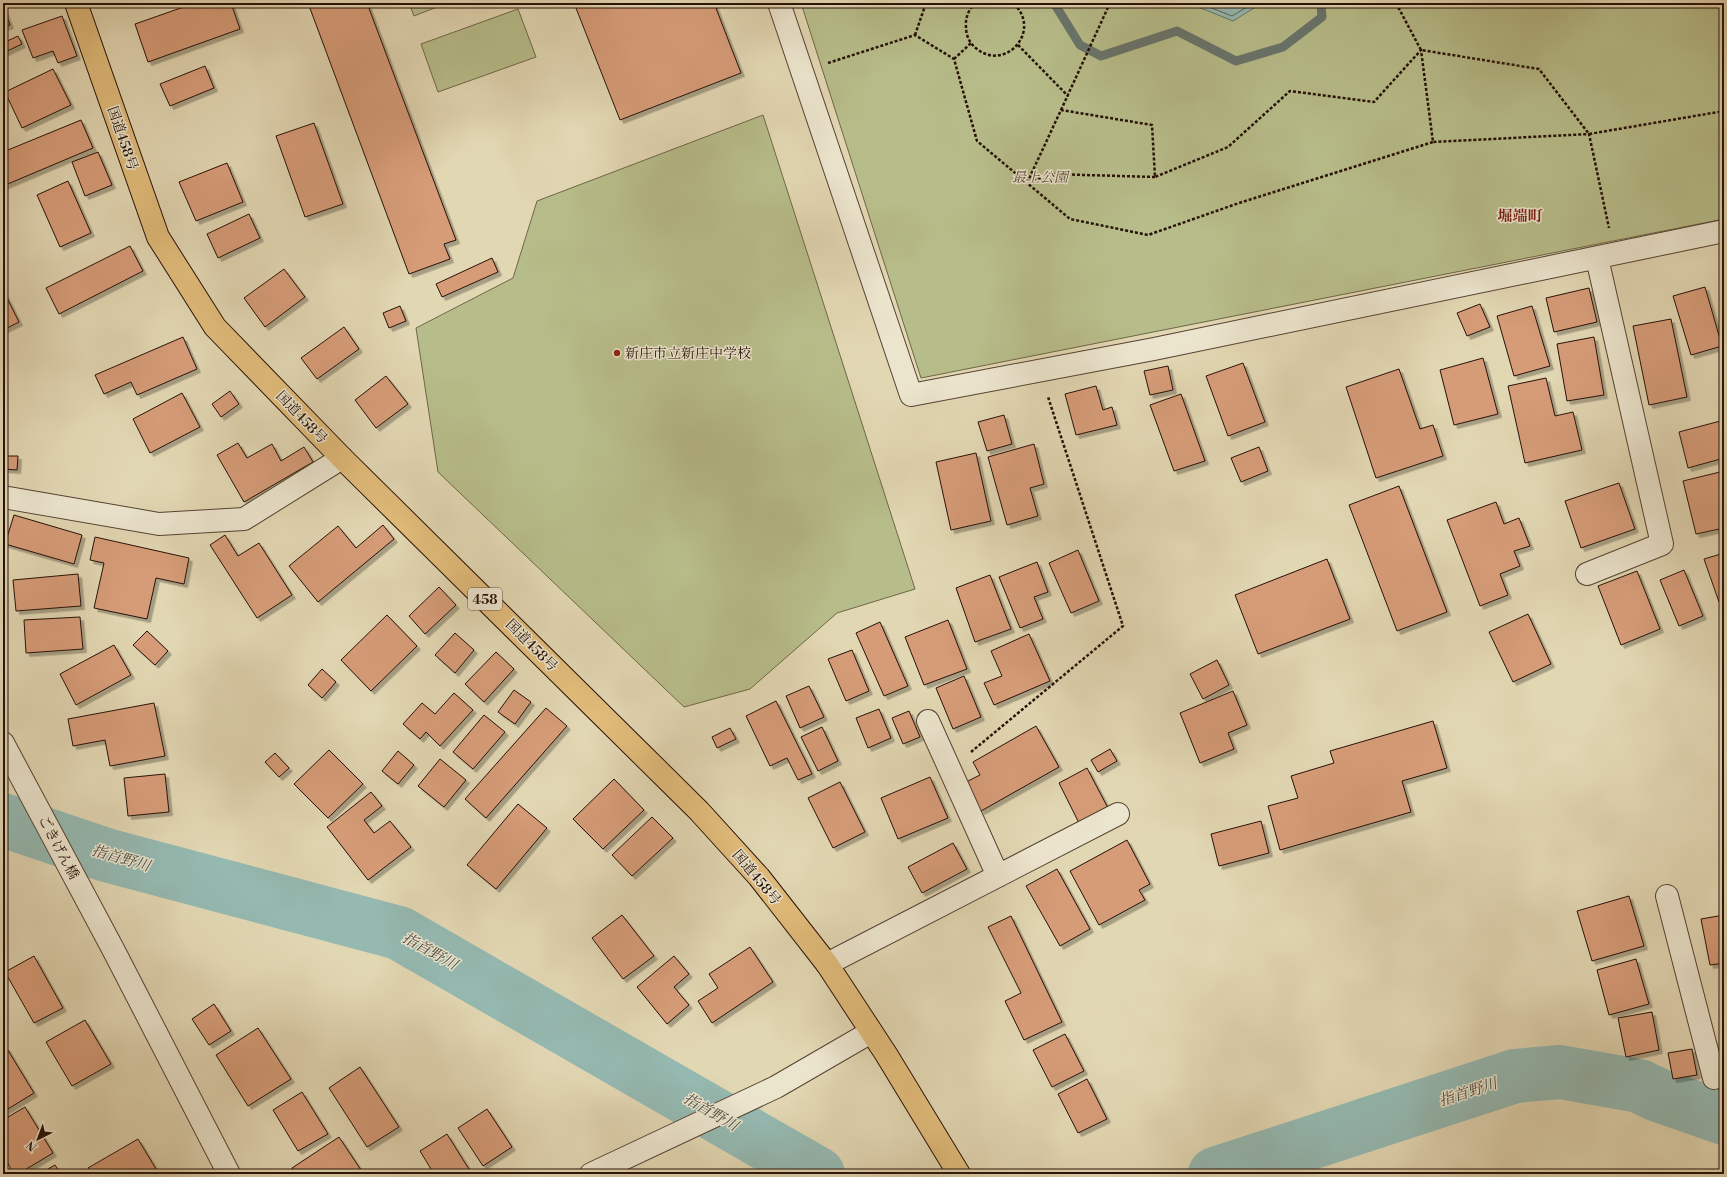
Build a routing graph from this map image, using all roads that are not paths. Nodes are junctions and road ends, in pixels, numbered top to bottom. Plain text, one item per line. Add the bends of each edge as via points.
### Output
1 (76, 3) edge
2 (779, 3) edge
3 (1724, 231) edge
4 (1606, 256) junction
5 (342, 458) junction
6 (3, 497) edge
7 (1587, 574) dead end
8 (928, 721) dead end
9 (3, 743) edge
10 (1118, 814) dead end
11 (998, 876) junction
12 (1667, 896) dead end
13 (827, 964) junction
14 (871, 1032) junction
15 (1724, 1075) edge
16 (957, 1169) edge
17 (595, 1172) edge
18 (228, 1174) edge

1 - 5 highway, 国道458号 / 458 via 158,237 215,327
2 - 4 street via 911,395 1154,349
3 - 4 street
4 - 7 street via 1662,544
5 - 6 street via 244,519 159,524
5 - 13 highway, 国道458号 / 458 via 700,811 759,878
8 - 11 street
9 - 18 street, ごきげん橋 via 114,951
10 - 11 street
11 - 13 street
12 - 15 street via 1714,1078
13 - 14 highway, 国道458号 / 458
14 - 16 highway, 国道458号 / 458
14 - 17 street via 776,1087

